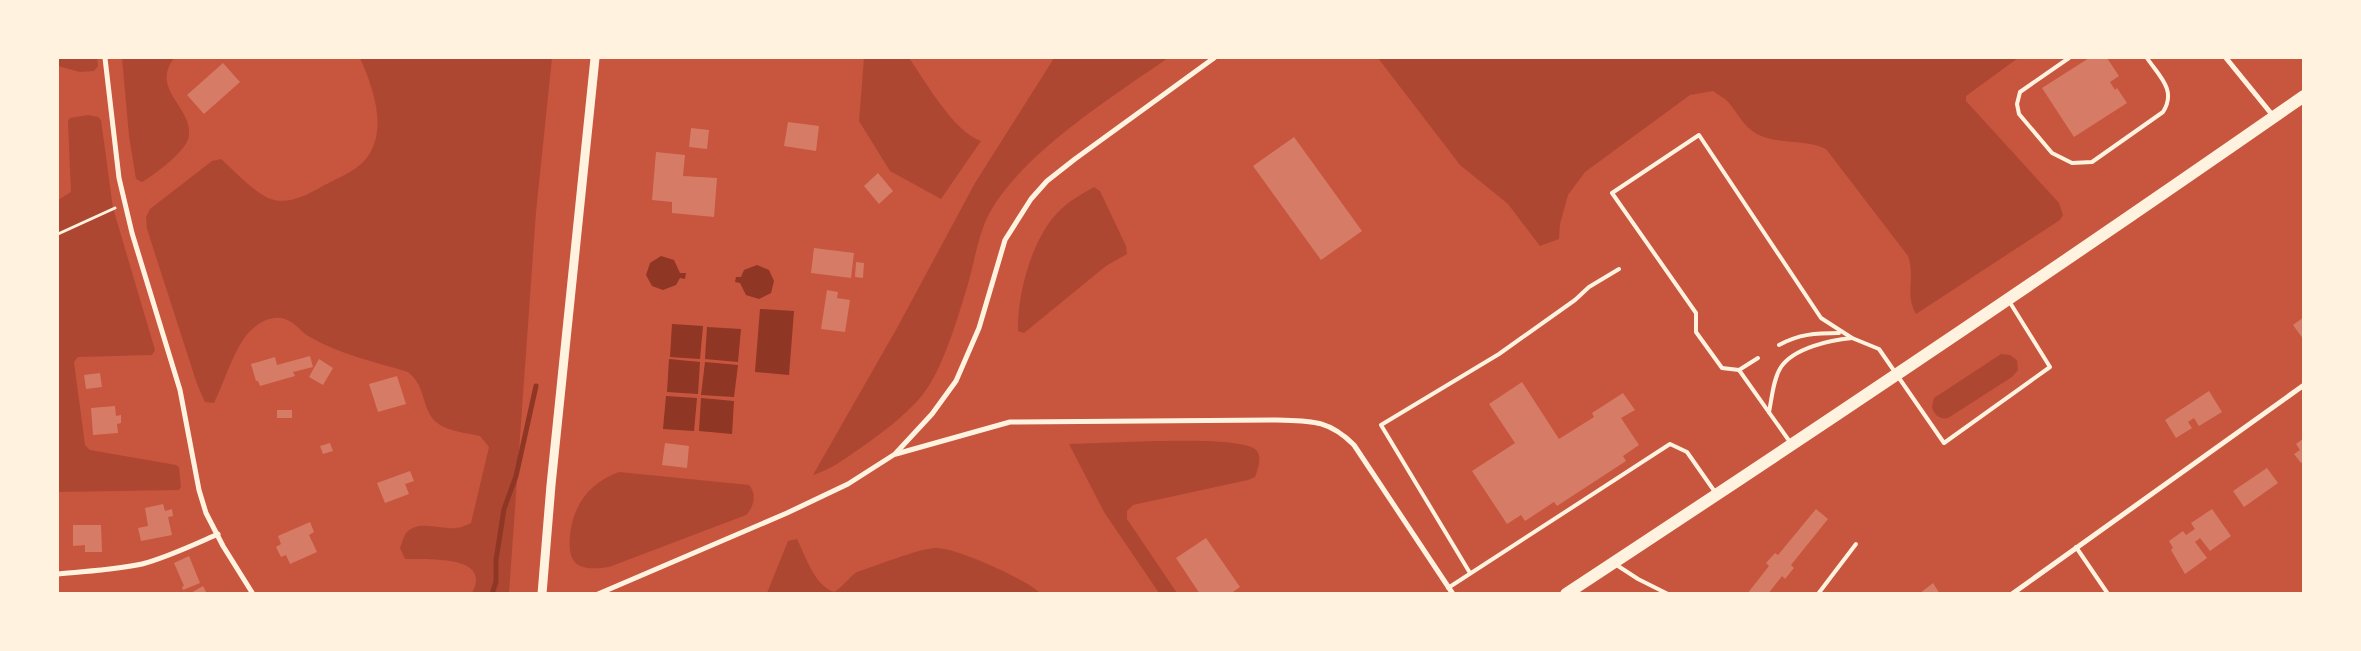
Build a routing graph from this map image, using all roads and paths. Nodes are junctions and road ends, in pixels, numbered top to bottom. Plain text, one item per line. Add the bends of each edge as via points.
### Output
1 (106, 58) edge
2 (595, 58) edge
3 (1214, 58) edge
4 (2069, 58) edge
5 (2146, 58) edge
6 (2226, 58) edge
7 (2304, 96) edge
8 (2274, 117) junction
9 (125, 204) junction
10 (58, 234) edge
11 (1619, 268) dead end
12 (2007, 298) junction
13 (1842, 333) junction
14 (1852, 338) junction
15 (1779, 345) dead end
16 (1758, 358) dead end
17 (1739, 370) junction
18 (1897, 374) junction
19 (2304, 385) edge
20 (1769, 412) junction
21 (1792, 443) junction
22 (895, 454) junction
23 (1716, 494) junction
24 (218, 534) junction
25 (1856, 544) dead end
26 (2076, 547) junction
27 (1613, 562) junction
28 (1470, 573) junction
29 (58, 574) edge
30 (1448, 588) junction
31 (253, 594) edge
32 (542, 594) edge
33 (598, 594) edge
34 (1453, 594) edge
35 (1566, 594) edge
36 (1668, 594) edge
37 (1818, 594) edge
38 (2012, 594) edge
39 (2108, 594) edge

1 - 9 street via 119,178
2 - 32 street
3 - 22 street via 1075,158 1031,199 1006,240 980,328 956,381 932,414
4 - 5 lane via 2020,92 2017,104 2019,114 2052,153 2072,162 2092,162 2162,112 2168,91
6 - 8 street
7 - 8 main road
8 - 12 main road
9 - 10 path
9 - 24 street via 180,390 199,490 206,513
11 - 28 lane via 1588,287 1575,300 1499,354 1381,425
12 - 18 main road
12 - 18 lane via 2050,367 1944,443
13 - 14 lane
13 - 15 lane via 1810,333 1795,336
13 - 17 lane via 1821,318 1699,135 1612,193 1696,314 1696,332 1722,368
14 - 18 lane via 1879,349
14 - 20 lane via 1822,342 1785,362 1776,381
16 - 17 lane
17 - 20 lane
18 - 21 main road
19 - 26 street
20 - 21 lane
21 - 23 main road
22 - 30 street via 1010,422 1276,420 1328,425 1354,445
22 - 33 street via 848,484
23 - 27 main road
23 - 28 lane via 1687,452 1670,444
24 - 29 street via 144,563
24 - 31 street
25 - 37 lane
26 - 38 street
26 - 39 lane
27 - 35 main road
27 - 36 lane
28 - 30 lane
30 - 34 street

